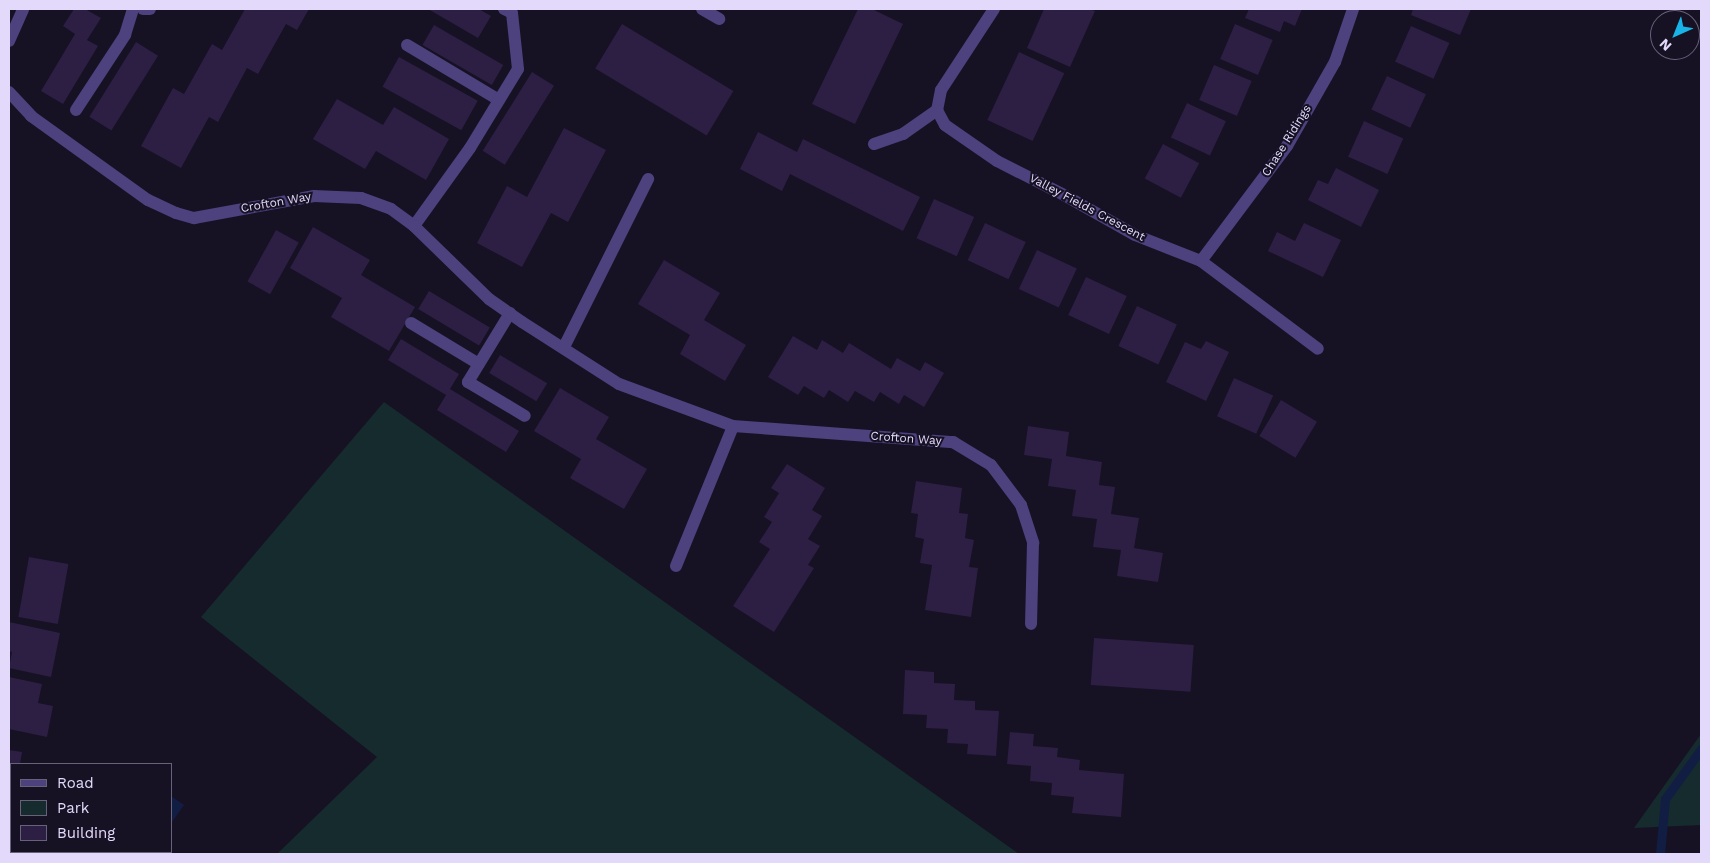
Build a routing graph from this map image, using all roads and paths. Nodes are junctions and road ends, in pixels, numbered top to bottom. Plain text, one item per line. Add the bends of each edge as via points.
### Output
1 (23, 9) edge
2 (133, 9) edge
3 (144, 9) edge
4 (150, 9) edge
5 (504, 9) edge
6 (702, 9) edge
7 (994, 9) edge
8 (1353, 9) edge
9 (719, 19) dead end
10 (9, 41) edge
11 (407, 45) dead end
12 (9, 92) edge
13 (499, 100) junction
14 (76, 110) dead end
15 (937, 110) junction
16 (874, 144) dead end
17 (648, 179) dead end
18 (414, 226) junction
19 (1201, 261) junction
20 (510, 313) junction
21 (411, 323) dead end
22 (564, 346) junction
23 (1318, 349) dead end
24 (479, 364) junction
25 (525, 416) dead end
26 (733, 426) junction
27 (676, 566) dead end
28 (1031, 624) dead end

1 - 10 street
2 - 14 street via 125,35
3 - 4 street
5 - 13 street via 512,13 518,69
6 - 9 street
7 - 15 street via 941,90
8 - 19 street, Chase Ridings via 1335,62 1287,146
11 - 13 street
12 - 18 street, Crofton Way via 39,122 148,200 176,213 194,218 314,196 361,198 391,209
13 - 18 street via 470,148
15 - 16 street via 903,134
15 - 19 street, Valley Fields Crescent via 945,125 997,161 1135,235
17 - 22 street
18 - 20 street, Crofton Way via 489,299
19 - 23 street, Valley Fields Crescent
20 - 22 street, Crofton Way
20 - 24 street
21 - 24 street
22 - 26 street, Crofton Way via 619,384
24 - 25 street via 468,382
26 - 27 street
26 - 28 street, Crofton Way via 953,442 991,464 1021,505 1033,543

